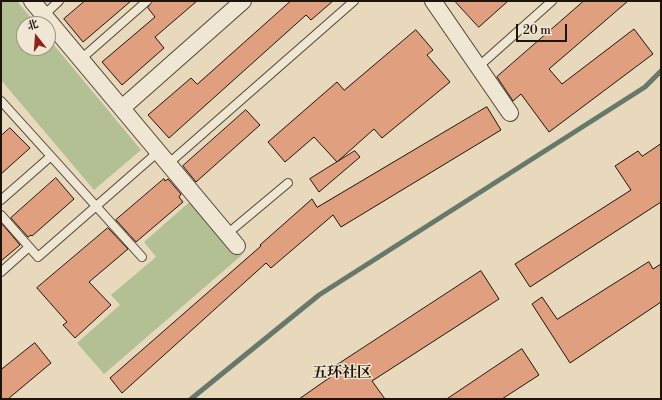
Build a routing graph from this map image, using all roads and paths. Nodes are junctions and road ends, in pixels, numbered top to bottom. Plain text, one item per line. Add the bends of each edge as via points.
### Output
1 (32, 1) edge
2 (59, 1) edge
3 (147, 1) edge
4 (243, 1) edge
5 (354, 1) edge
6 (433, 1) edge
7 (552, 1) edge
8 (44, 15) junction
9 (81, 60) junction
10 (478, 67) junction
11 (1, 101) edge
12 (122, 108) junction
13 (510, 113) dead end
14 (158, 152) junction
15 (50, 157) junction
16 (168, 164) junction
17 (288, 183) dead end
18 (1, 200) edge
19 (95, 206) junction
20 (1, 215) edge
21 (232, 240) joint
22 (29, 247) junction
23 (142, 257) dead end
24 (1, 272) edge

1 - 8 street
2 - 8 lane
3 - 9 lane
4 - 12 street
5 - 16 lane
6 - 10 street
7 - 10 lane
8 - 9 street
9 - 12 street
10 - 13 street
11 - 15 lane
12 - 14 street
14 - 16 street
14 - 19 lane
15 - 18 lane
15 - 19 lane
16 - 21 street
17 - 21 lane
19 - 22 lane via 38,257
19 - 23 lane
20 - 22 lane
22 - 24 lane

